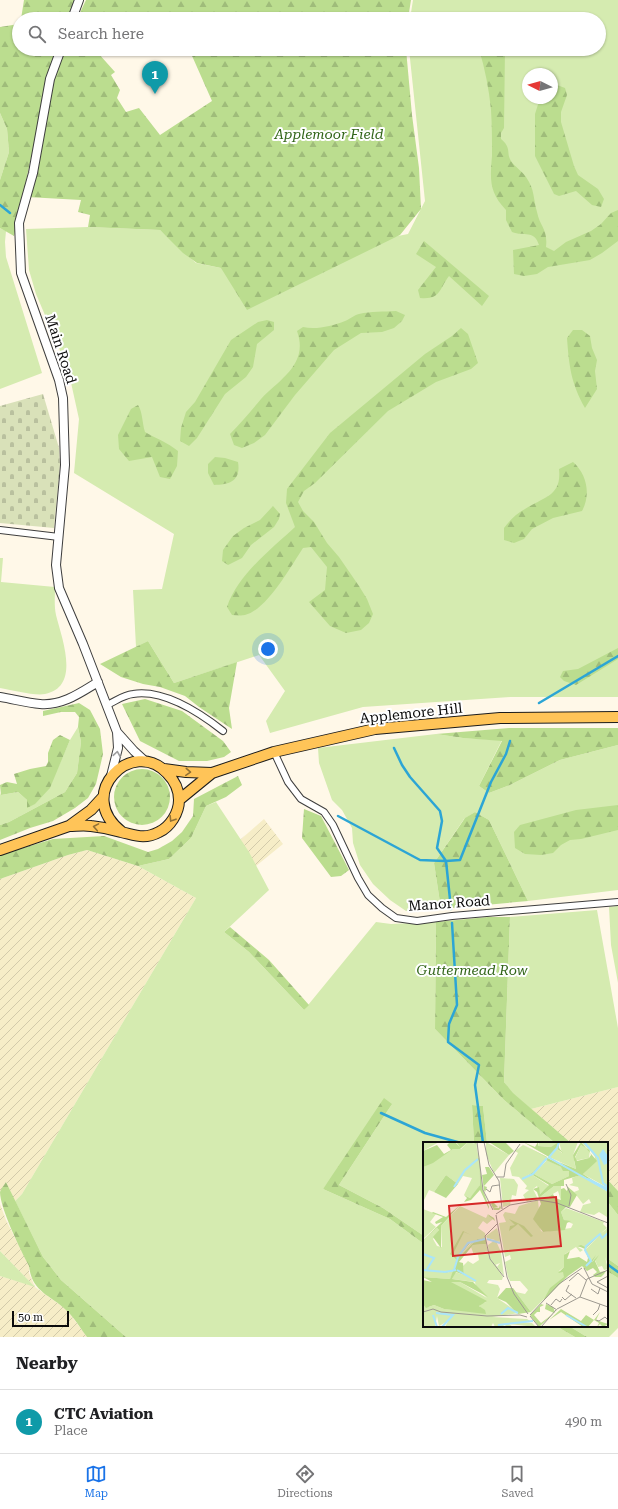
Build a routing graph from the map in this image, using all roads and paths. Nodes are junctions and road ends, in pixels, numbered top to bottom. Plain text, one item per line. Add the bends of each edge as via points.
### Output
1 (79, 0) edge
2 (75, 12) edge
3 (58, 56) edge
4 (0, 530) edge
5 (59, 537) junction
6 (98, 682) junction
7 (0, 697) edge
8 (107, 705) junction
9 (618, 716) edge
10 (223, 731) dead end
11 (117, 732) junction
12 (274, 752) junction
13 (146, 762) junction
14 (164, 769) junction
15 (212, 773) junction
16 (111, 776) junction
17 (103, 797) junction
18 (179, 800) junction
19 (70, 826) junction
20 (122, 832) junction
21 (0, 850) edge
22 (618, 902) edge

1 - 2 street
3 - 5 street, Main Road via 50,79 33,173 19,223 21,273 63,398 65,465
4 - 5 street
5 - 6 street, Main Road via 56,565 59,588
6 - 7 street via 72,697 52,704
6 - 8 street, Main Road
8 - 10 street via 123,696 146,693 202,714
8 - 11 street, Main Road
9 - 12 main road, Applemore Hill via 500,718 375,729
11 - 13 street, Main Road
16 -> 11 street, Main Road via 118,748
12 - 15 main road, Applemore Hill
12 - 22 street, Manor Road via 288,782 301,799 324,812 333,825 368,894 396,918 417,921
13 - 14 main road
13 - 16 main road via 126,764
14 -> 15 main road, Applemore Hill
14 - 18 main road via 177,788
15 - 18 main road, Applemore Hill
16 - 17 main road
17 - 19 main road
17 - 20 main road via 108,817
18 -> 20 main road via 170,824 160,832 147,836 134,836
20 -> 19 main road via 90,826
19 - 21 main road

